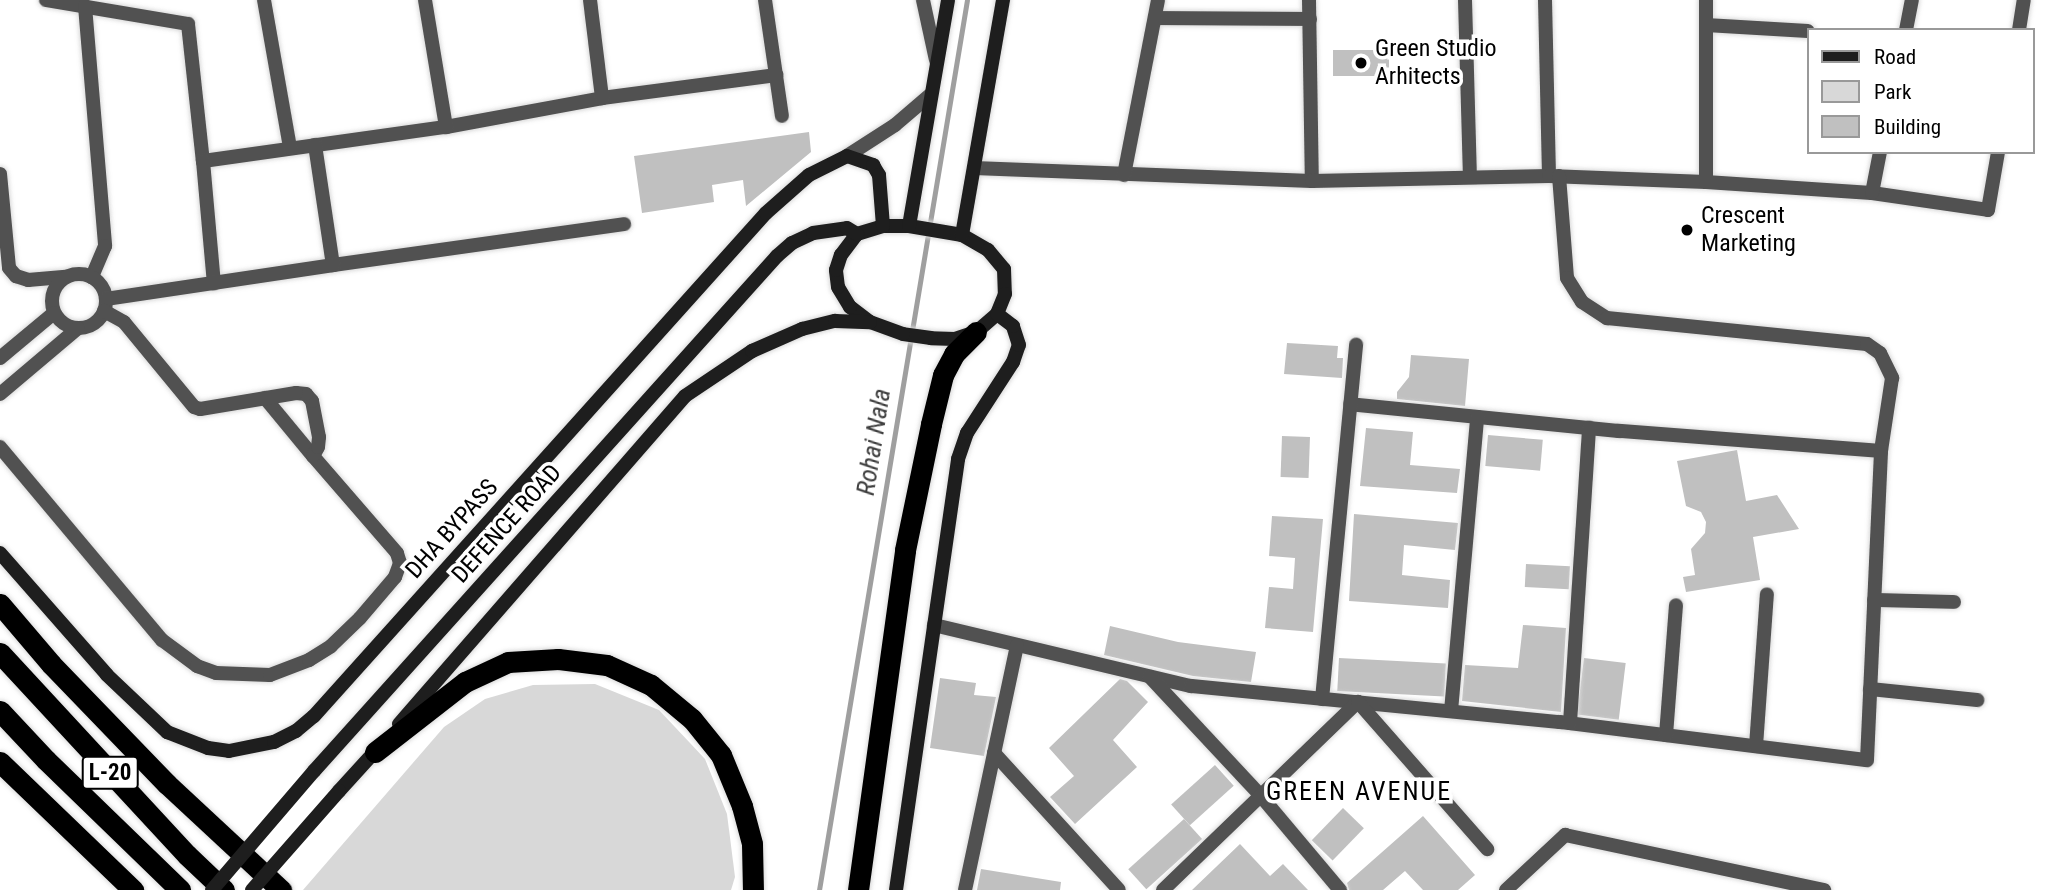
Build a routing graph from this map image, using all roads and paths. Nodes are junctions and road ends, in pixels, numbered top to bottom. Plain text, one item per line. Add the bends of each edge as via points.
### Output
1 (46, 0) edge
2 (264, 0) edge
3 (425, 0) edge
4 (590, 0) edge
5 (765, 0) edge
6 (923, 0) edge
7 (948, 0) edge
8 (1003, 0) edge
9 (1158, 0) edge
10 (1309, 0) edge
11 (1465, 0) edge
12 (1545, 0) edge
13 (1706, 0) edge
14 (1912, 0) edge
15 (2024, 0) edge
16 (85, 6) junction
17 (1156, 18) junction
18 (1310, 19) junction
19 (1706, 25) junction
20 (1906, 28) edge
21 (2019, 28) edge
22 (1806, 31) edge
23 (936, 60) junction
24 (776, 75) junction
25 (930, 95) junction
26 (602, 98) junction
27 (782, 116) dead end
28 (446, 127) junction
29 (315, 145) junction
30 (290, 148) junction
31 (1880, 154) edge
32 (1998, 154) edge
33 (847, 156) junction
34 (203, 161) junction
35 (974, 168) junction
36 (0, 174) edge
37 (1124, 175) junction
38 (1554, 176) junction
39 (1470, 177) junction
40 (1312, 181) junction
41 (1706, 182) junction
42 (1872, 192) junction
43 (624, 224) dead end
44 (883, 226) junction
45 (909, 226) junction
46 (857, 234) junction
47 (962, 235) junction
48 (333, 265) junction
49 (66, 277) junction
50 (92, 277) junction
51 (214, 284) junction
52 (105, 305) junction
53 (54, 313) junction
54 (997, 314) junction
55 (870, 321) junction
56 (78, 328) junction
57 (976, 332) junction
58 (1356, 345) dead end
59 (0, 358) edge
60 (0, 394) edge
61 (265, 398) junction
62 (1350, 404) junction
63 (1477, 417) junction
64 (1589, 428) junction
65 (0, 447) edge
66 (1881, 451) junction
67 (313, 456) junction
68 (0, 553) edge
69 (1767, 594) dead end
70 (1874, 600) junction
71 (1954, 602) dead end
72 (0, 604) edge
73 (1676, 605) dead end
74 (934, 625) junction
75 (1017, 645) junction
76 (0, 653) edge
77 (1149, 676) junction
78 (1870, 689) junction
79 (1322, 699) junction
80 (1978, 699) dead end
81 (1358, 702) junction
82 (0, 710) edge
83 (1451, 711) junction
84 (1570, 723) junction
85 (1665, 735) junction
86 (1756, 746) junction
87 (375, 752) junction
88 (994, 753) junction
89 (0, 762) edge
90 (1261, 796) junction
91 (1487, 849) dead end
92 (133, 890) edge
93 (180, 890) edge
94 (212, 890) edge
95 (224, 890) edge
96 (252, 890) edge
97 (281, 890) edge
98 (753, 890) edge
99 (858, 890) edge
100 (896, 890) edge
101 (965, 890) edge
102 (1119, 890) edge
103 (1163, 890) edge
104 (1340, 890) edge
105 (1506, 890) edge
106 (1824, 890) edge

1 - 16 street
2 - 30 street
3 - 28 street
4 - 26 street
5 - 24 street
6 - 23 street
7 - 23 main road
8 - 35 main road
9 - 17 street
10 - 18 street
11 - 39 street
12 - 38 street
13 - 19 street
14 - 20 street
15 - 21 street
16 - 34 street via 188,24
16 - 50 street via 105,246
17 - 18 street
17 - 37 street
18 - 40 street
19 - 22 street
19 - 41 street
23 - 25 main road
24 - 26 street
24 - 27 street
25 - 33 street
25 - 45 main road
26 - 28 street
28 - 29 street
29 - 30 street
29 - 48 street
30 - 34 street
31 - 42 street
32 - 42 street via 1988,210
33 - 44 main road via 873,165 879,174
33 - 68 main road, DHA BYPASS via 809,176 766,213 314,716 274,743 229,751 167,732 107,675
34 - 51 street
35 - 37 street
35 - 47 main road
36 - 49 street via 9,268 28,280
37 - 40 street
38 - 39 street
38 - 41 street
38 - 66 street via 1567,278 1581,302 1607,318 1867,344 1880,353 1892,378
39 - 40 street
41 - 42 street
43 - 48 street
44 - 45 main road
44 - 46 main road
45 - 47 main road
46 - 55 main road via 841,255 836,270 838,287 850,307
46 - 94 main road, DEFENCE ROAD, bridge via 847,228 813,233 777,256
47 - 54 main road via 988,250 1004,269 1005,294
48 - 51 street
49 - 50 street
49 - 53 street via 51,300
50 - 52 street via 102,286
51 - 52 street
52 - 56 street via 89,326
52 - 61 street via 194,407
53 - 56 street via 60,321
53 - 59 street
54 - 57 main road
54 - 74 main road via 1013,326 1019,345 967,433 958,459
55 - 57 main road via 903,334 932,338 955,339
55 - 87 main road, DEFENCE ROAD via 835,321 802,329 752,351 685,396
56 - 60 street
57 - 99 highway via 954,354 943,375 931,424 905,550
58 - 62 street
61 - 67 street
61 - 67 street via 296,393 306,394 312,401 319,437
62 - 63 street
62 - 79 street
63 - 64 street
63 - 83 street
64 - 66 street
64 - 84 street
65 - 67 street via 162,640 197,666 216,673 249,675 289,670 331,646 400,569 397,553
66 - 70 street
69 - 86 street
70 - 71 street
70 - 78 street
72 - 97 highway via 157,774
73 - 85 street
74 - 75 street
74 - 100 main road
75 - 77 street
75 - 88 street
76 - 95 highway, L-20
77 - 79 street via 1191,686
77 - 90 street
78 - 80 street
78 - 86 street via 1867,760
79 - 81 street
81 - 83 street
81 - 90 street
81 - 91 street
82 - 93 highway, L-20
83 - 84 street
84 - 85 street
85 - 86 street
87 - 96 main road, DEFENCE ROAD, bridge
87 - 98 highway via 465,682 508,663 558,659 607,665 651,685 692,719 721,755 752,844
88 - 101 street
88 - 102 street
89 - 92 highway
90 - 103 street
90 - 104 street
105 - 106 street via 1565,835

